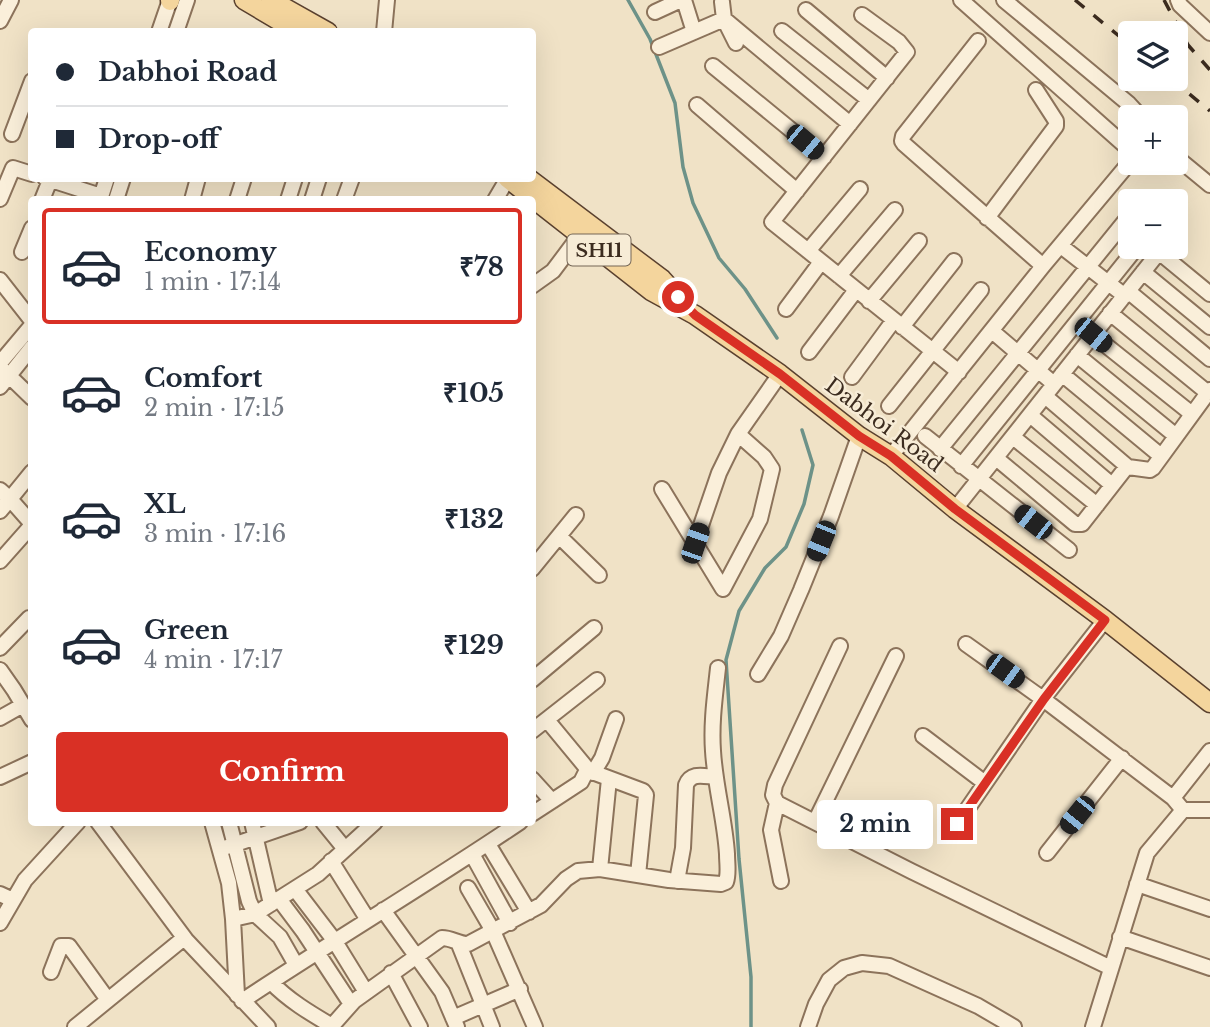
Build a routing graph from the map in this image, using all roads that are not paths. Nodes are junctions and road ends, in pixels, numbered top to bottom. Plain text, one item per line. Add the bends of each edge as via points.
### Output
1 (11, 0) edge
2 (170, 0) edge
3 (187, 0) edge
4 (244, 0) edge
5 (271, 0) edge
6 (387, 0) edge
7 (682, 0) edge
8 (961, 0) edge
9 (1004, 0) edge
10 (1178, 0) edge
11 (723, 1) edge
12 (806, 10) dead end
13 (655, 12) dead end
14 (862, 15) dead end
15 (724, 19) junction
16 (0, 21) edge
17 (160, 28) edge
18 (177, 28) edge
19 (291, 28) edge
20 (321, 28) edge
21 (384, 28) edge
22 (782, 31) dead end
23 (694, 32) junction
24 (1210, 33) edge
25 (978, 41) dead end
26 (736, 43) dead end
27 (659, 47) dead end
28 (713, 66) dead end
29 (887, 78) junction
30 (1036, 90) dead end
31 (28, 92) edge
32 (869, 100) junction
33 (697, 105) dead end
34 (1130, 105) edge
35 (850, 124) junction
36 (12, 134) dead end
37 (1118, 139) edge
38 (824, 157) junction
39 (1188, 167) edge
40 (28, 173) edge
41 (5, 174) edge
42 (1119, 175) edge
43 (61, 182) edge
44 (512, 182) edge
45 (533, 182) edge
46 (1210, 186) edge
47 (860, 189) dead end
48 (797, 191) junction
49 (112, 193) edge
50 (530, 196) edge
51 (0, 199) edge
52 (536, 200) edge
53 (895, 209) dead end
54 (987, 218) junction
55 (1118, 230) edge
56 (580, 234) junction
57 (28, 238) edge
58 (919, 241) dead end
59 (1061, 246) junction
60 (808, 251) junction
61 (22, 252) dead end
62 (1127, 259) edge
63 (1153, 259) edge
64 (1172, 259) edge
65 (954, 261) dead end
66 (821, 262) junction
67 (1043, 266) junction
68 (1088, 267) junction
69 (1143, 272) junction
70 (839, 276) junction
71 (0, 280) edge
72 (1107, 282) junction
73 (536, 283) edge
74 (981, 289) dead end
75 (856, 290) junction
76 (1126, 293) junction
77 (1210, 294) edge
78 (869, 300) junction
79 (786, 309) dead end
80 (1111, 313) junction
81 (695, 315) junction
82 (28, 318) edge
83 (898, 324) junction
84 (1210, 327) edge
85 (28, 329) edge
86 (992, 331) junction
87 (1093, 335) junction
88 (28, 349) edge
89 (809, 352) dead end
90 (932, 352) junction
91 (1018, 353) junction
92 (1077, 355) junction
93 (1210, 359) edge
94 (3, 364) edge
95 (1038, 370) junction
96 (959, 372) junction
97 (780, 374) junction
98 (852, 377) dead end
99 (1054, 385) junction
100 (1209, 392) edge
101 (28, 393) edge
102 (888, 406) dead end
103 (1192, 414) junction
104 (1030, 415) junction
105 (738, 434) junction
106 (859, 436) junction
107 (925, 436) dead end
108 (1176, 436) junction
109 (1013, 437) junction
110 (940, 449) junction
111 (891, 456) junction
112 (1161, 456) junction
113 (996, 458) junction
114 (961, 466) junction
115 (1128, 467) junction
116 (28, 475) edge
117 (978, 480) junction
118 (1112, 485) junction
119 (662, 489) dead end
120 (5, 494) edge
121 (1097, 505) junction
122 (955, 509) junction
123 (0, 511) edge
124 (576, 515) dead end
125 (28, 520) edge
126 (28, 530) edge
127 (559, 536) junction
128 (695, 543) junction
129 (1069, 550) dead end
130 (0, 561) edge
131 (536, 564) edge
132 (599, 575) dead end
133 (28, 619) edge
134 (1105, 620) junction
135 (594, 628) dead end
136 (966, 644) dead end
137 (840, 646) dead end
138 (0, 648) edge
139 (896, 656) dead end
140 (718, 668) dead end
141 (0, 670) edge
142 (758, 674) dead end
143 (536, 677) edge
144 (597, 680) dead end
145 (1044, 699) junction
146 (1210, 703) edge
147 (23, 705) junction
148 (28, 713) edge
149 (0, 718) edge
150 (547, 719) junction
151 (617, 719) dead end
152 (536, 728) edge
153 (923, 736) dead end
154 (1210, 751) edge
155 (1122, 758) junction
156 (28, 764) edge
157 (590, 771) junction
158 (0, 777) edge
159 (715, 777) junction
160 (609, 779) junction
161 (536, 783) edge
162 (985, 783) junction
163 (1173, 798) junction
164 (552, 801) junction
165 (777, 803) junction
166 (1183, 810) junction
167 (1210, 810) edge
168 (536, 811) edge
169 (815, 822) junction
170 (957, 824) dead end
171 (74, 826) edge
172 (101, 826) edge
173 (213, 826) edge
174 (230, 826) edge
175 (252, 826) edge
176 (289, 826) edge
177 (326, 826) edge
178 (371, 826) edge
179 (514, 826) edge
180 (255, 838) junction
181 (488, 844) junction
182 (234, 845) junction
183 (345, 849) junction
184 (219, 850) junction
185 (1047, 852) dead end
186 (472, 854) junction
187 (331, 862) junction
188 (600, 869) junction
189 (638, 875) junction
190 (677, 881) junction
191 (781, 881) dead end
192 (1137, 884) junction
193 (468, 888) dead end
194 (295, 889) junction
195 (7, 897) edge
196 (275, 901) junction
197 (1210, 909) edge
198 (383, 910) junction
199 (529, 912) junction
200 (255, 914) junction
201 (233, 919) junction
202 (368, 920) junction
203 (0, 923) edge
204 (510, 923) junction
205 (494, 931) junction
206 (1121, 937) junction
207 (184, 938) junction
208 (334, 940) junction
209 (458, 942) junction
210 (316, 952) junction
211 (416, 957) junction
212 (296, 965) junction
213 (1111, 968) junction
214 (1210, 968) edge
215 (51, 972) dead end
216 (391, 974) junction
217 (271, 982) junction
218 (520, 989) junction
219 (366, 992) junction
220 (239, 998) junction
221 (108, 1000) junction
222 (351, 1004) junction
223 (484, 1005) junction
224 (455, 1023) edge
225 (75, 1027) edge
226 (268, 1027) edge
227 (332, 1027) edge
228 (420, 1027) edge
229 (492, 1027) edge
230 (535, 1027) edge
231 (808, 1027) edge
232 (1014, 1027) edge
233 (1093, 1027) edge

1 - 16 street
2 - 17 street
3 - 18 street
4 - 19 main road
5 - 20 main road
6 - 21 street
7 - 13 street
7 - 23 street
8 - 37 street
9 - 34 street
10 - 24 street
11 - 15 street
12 - 29 street
14 - 29 street via 907,52
15 - 23 street
15 - 26 street
15 - 35 street
22 - 32 street
23 - 27 street
25 - 54 street via 902,141
28 - 38 street
29 - 32 street
30 - 54 street via 1056,126
31 - 36 street
32 - 35 street
33 - 48 street
35 - 38 street
38 - 48 street
39 - 46 street
40 - 41 street via 13,168
41 - 51 street
42 - 59 street
43 - 49 street
44 - 50 main road, Dabhoi Road / SH11
45 - 81 main road, Dabhoi Road / SH11 via 662,279
47 - 60 street
48 - 60 street via 772,222
52 - 56 main road, Dabhoi Road / SH11
53 - 70 street
54 - 67 street
55 - 68 street
56 - 73 street via 553,271
56 - 81 main road, Dabhoi Road / SH11 via 651,290
57 - 61 street
58 - 78 street
59 - 67 street
59 - 68 street
60 - 66 street
62 - 72 street
63 - 69 street
64 - 77 street
65 - 83 street
66 - 70 street
66 - 79 street
67 - 86 street
68 - 72 street
68 - 91 street
69 - 76 street
69 - 84 street
70 - 75 street
71 - 82 street
72 - 76 street
72 - 95 street
74 - 90 street
75 - 78 street
75 - 89 street
76 - 80 street
76 - 93 street
78 - 83 street
80 - 87 street
80 - 100 street
81 - 97 main road, Dabhoi Road / SH11
83 - 90 street
83 - 98 street
85 - 94 street
86 - 91 street
86 - 96 street
87 - 92 street
87 - 103 street
88 - 94 street
90 - 96 street
90 - 102 street
91 - 95 street
91 - 110 street
92 - 99 street
92 - 108 street
94 - 101 street
95 - 99 street
95 - 114 street
96 - 111 street
97 - 105 street
97 - 106 main road, Dabhoi Road / SH11
99 - 104 street
99 - 112 street
99 - 115 street
100 - 103 street
103 - 108 street
104 - 109 street
104 - 118 street
105 - 128 street
105 - 128 street via 772,469 760,519 723,589
106 - 111 main road, Dabhoi Road / SH11
106 - 142 street via 796,602
107 - 110 street
108 - 112 street
109 - 113 street
109 - 121 street
110 - 114 street
111 - 122 main road, Dabhoi Road / SH11
112 - 115 street via 1150,470
113 - 117 street
113 - 121 street via 1075,524 1082,524
114 - 117 street
115 - 118 street
116 - 120 street
117 - 122 street
117 - 129 street
118 - 121 street
119 - 128 street
120 - 123 street
120 - 125 street
122 - 134 main road, Dabhoi Road / SH11
124 - 127 street
126 - 130 street
127 - 131 street
127 - 132 street
133 - 138 street
134 - 145 street
134 - 146 main road, Dabhoi Road / SH11
135 - 143 street
136 - 145 street
137 - 165 street via 775,785
139 - 169 street
140 - 159 street via 712,721
141 - 147 street
144 - 150 street
145 - 155 street
145 - 162 street
147 - 148 street
147 - 149 street
150 - 152 street
150 - 157 street
151 - 157 street via 602,758
153 - 162 street
154 - 163 street
155 - 163 street
155 - 185 street
156 - 158 street
157 - 160 street
157 - 164 street via 582,782
159 - 190 street via 688,779
159 - 190 street via 726,841 726,882
160 - 188 street
160 - 189 street via 646,794
161 - 164 street
162 - 170 street
163 - 166 street
164 - 168 street
165 - 169 street
165 - 191 street via 771,830
166 - 167 street
166 - 192 street via 1147,853
169 - 213 street
171 - 195 street
172 - 207 street
173 - 184 street
174 - 182 street
175 - 180 street
176 - 180 street
177 - 183 street
178 - 183 street
179 - 181 street
180 - 182 street
180 - 196 street
181 - 186 street
181 - 199 street
182 - 184 street
182 - 200 street
183 - 187 street
184 - 201 street
186 - 198 street
186 - 204 street
187 - 194 street
187 - 202 street
188 - 189 street
188 - 199 street via 578,871
189 - 190 street
192 - 197 street
192 - 206 street
193 - 205 street
194 - 196 street
194 - 208 street
195 - 203 street
196 - 200 street
196 - 210 street
198 - 202 street
198 - 211 street
199 - 204 street
200 - 201 street
200 - 212 street via 280,937
201 - 220 street
202 - 208 street
204 - 205 street
205 - 209 street via 468,944
205 - 218 street
206 - 213 street
206 - 214 street
207 - 220 street
207 - 221 street
208 - 210 street
208 - 219 street
209 - 211 street via 442,938
209 - 223 street
210 - 212 street
210 - 222 street
211 - 216 street
211 - 224 street via 442,992
212 - 217 street
213 - 233 street
215 - 221 street via 61,946 69,946
216 - 219 street
216 - 228 street
217 - 220 street
217 - 227 street
218 - 223 street
218 - 230 street
219 - 222 street
220 - 226 street
221 - 225 street
222 - 227 street
223 - 224 street
223 - 229 street
231 - 232 street via 829,980 844,968 862,963 889,966

